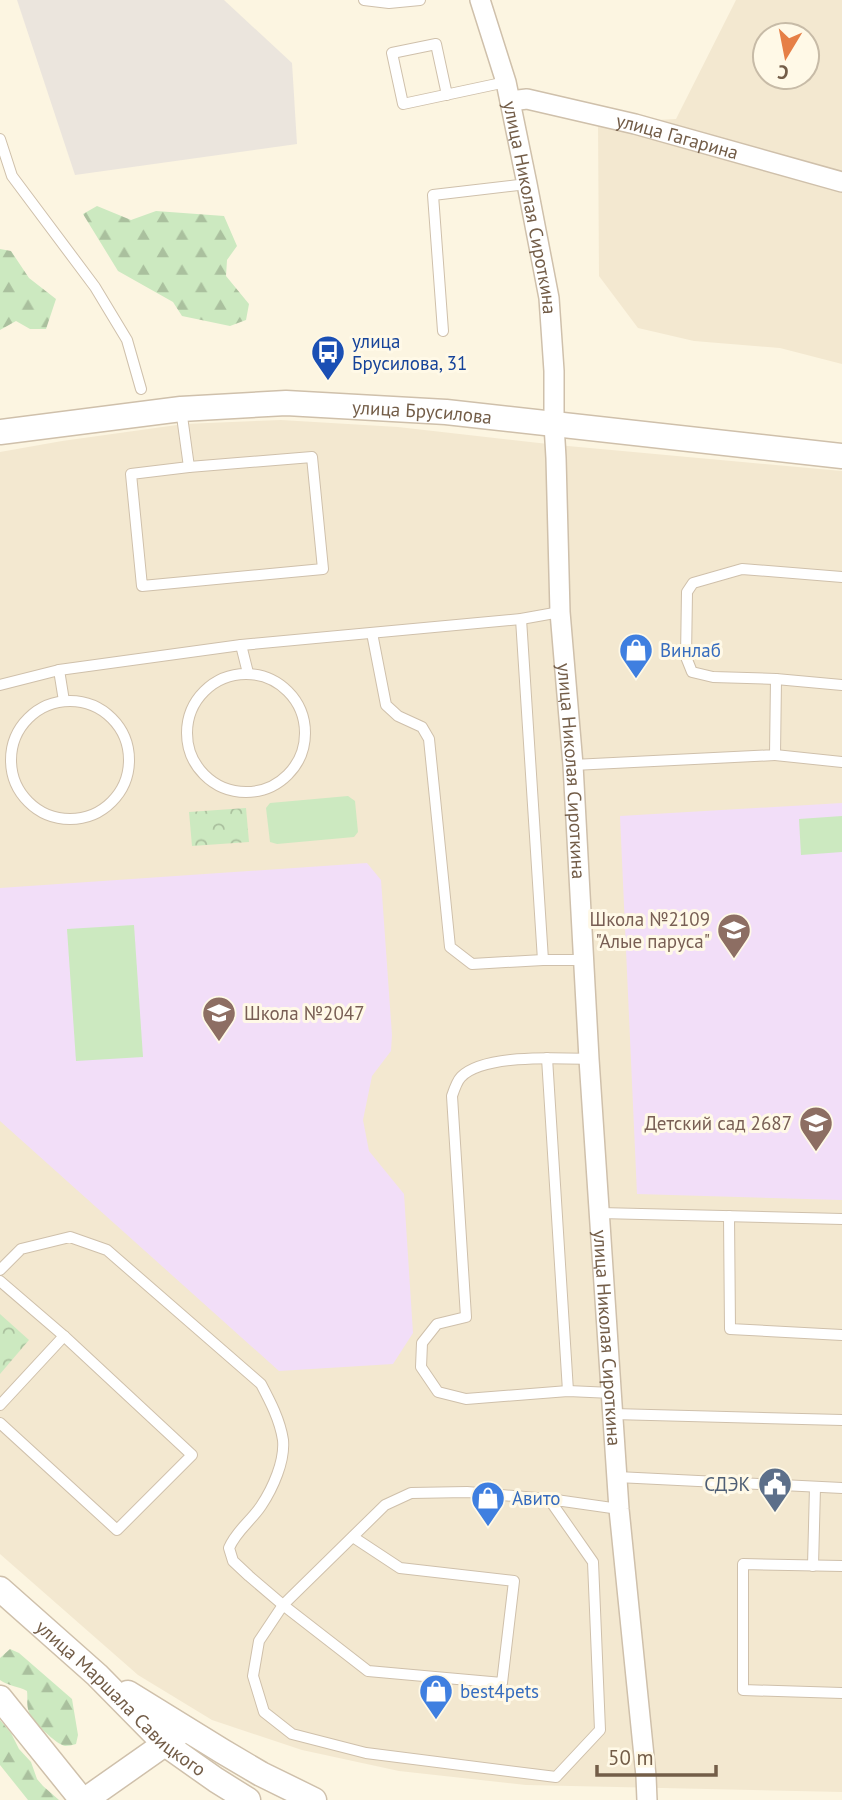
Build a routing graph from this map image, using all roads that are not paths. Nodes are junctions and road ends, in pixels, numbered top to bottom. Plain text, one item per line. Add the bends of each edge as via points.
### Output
1 (363, 0) edge
2 (420, 0) edge
3 (480, 0) edge
4 (508, 91) junction
5 (447, 95) junction
6 (0, 139) edge
7 (842, 182) edge
8 (527, 184) junction
9 (443, 331) dead end
10 (141, 389) dead end
11 (181, 409) junction
12 (554, 424) junction
13 (0, 432) edge
14 (842, 456) edge
15 (189, 467) junction
16 (842, 577) edge
17 (561, 612) junction
18 (521, 619) junction
19 (372, 633) junction
20 (241, 645) junction
21 (59, 670) junction
22 (248, 673) junction
23 (776, 679) junction
24 (0, 685) edge
25 (842, 685) edge
26 (64, 701) junction
27 (775, 755) junction
28 (842, 762) edge
29 (573, 765) junction
30 (543, 960) junction
31 (583, 960) junction
32 (547, 1058) junction
33 (589, 1059) junction
34 (600, 1213) junction
35 (729, 1216) junction
36 (842, 1219) edge
37 (0, 1270) edge
38 (0, 1281) edge
39 (842, 1335) edge
40 (64, 1336) junction
41 (568, 1391) junction
42 (612, 1393) junction
43 (0, 1405) edge
44 (613, 1414) junction
45 (842, 1420) edge
46 (0, 1423) edge
47 (617, 1477) junction
48 (815, 1486) junction
49 (842, 1488) edge
50 (549, 1499) junction
51 (620, 1509) junction
52 (353, 1537) junction
53 (813, 1566) junction
54 (842, 1566) edge
55 (0, 1589) edge
56 (282, 1605) junction
57 (97, 1675) junction
58 (842, 1693) edge
59 (0, 1698) edge
60 (187, 1729) junction
61 (165, 1744) junction
62 (83, 1800) edge
63 (248, 1800) edge
64 (314, 1800) edge
65 (647, 1800) edge

1 - 2 lane via 389,4
3 - 4 street, улица Николая Сироткина
4 - 5 lane
4 - 7 street, улица Гагарина
4 - 8 street, улица Николая Сироткина
5 - 5 lane via 403,104 392,54 436,44
6 - 10 lane via 12,176 95,287 127,340
8 - 9 lane via 433,195
8 - 12 street, улица Николая Сироткина via 548,298
11 - 12 street, улица Брусилова via 286,403 446,412
11 - 13 street, улица Брусилова
11 - 15 lane
12 - 14 street, улица Брусилова
12 - 17 street, улица Николая Сироткина
15 - 15 lane via 312,457 323,569 142,586 131,474
16 - 23 lane via 742,569 693,583 687,592 686,657 692,671 713,677
17 - 18 lane
17 - 29 street, улица Николая Сироткина
18 - 19 lane
18 - 30 lane
19 - 20 lane
19 - 30 lane via 386,705 422,727 429,739 450,947 472,964
20 - 21 lane
20 - 22 lane
21 - 24 lane
21 - 26 lane
22 - 22 lane via 283,686 304,718 306,737 292,772 260,792 241,793 221,788 192,760 187,720 195,701 209,686 227,676
23 - 25 lane
23 - 27 lane
26 - 26 lane via 91,704 108,713 121,727 130,763 126,782 102,811 65,820 29,803 16,786 11,766 12,746 20,727 34,712
27 - 28 lane
27 - 29 lane
29 - 31 street, улица Николая Сироткина
30 - 31 lane
31 - 33 street, улица Николая Сироткина
32 - 33 lane
32 - 41 lane
32 - 41 lane via 477,1065 460,1078 452,1096 466,1317 437,1324 422,1343 421,1367 438,1392 466,1399
33 - 34 street, улица Николая Сироткина
34 - 35 lane
34 - 42 street, улица Николая Сироткина
35 - 36 lane
35 - 39 lane via 730,1329
37 - 56 lane via 21,1249 70,1237 107,1250 261,1384 283,1441 279,1473 261,1507 233,1537 229,1548 233,1561
38 - 40 lane
40 - 43 lane
40 - 46 lane via 192,1455 117,1530
41 - 42 lane
42 - 44 street, улица Николая Сироткина
44 - 45 lane
44 - 47 street, улица Николая Сироткина
47 - 48 lane
47 - 51 street, улица Николая Сироткина
48 - 49 lane
48 - 53 lane
50 - 51 lane
50 - 52 lane via 411,1493 385,1505
50 - 56 lane via 593,1562 600,1730 556,1777 366,1752 292,1734 264,1712 253,1676 259,1641
51 - 65 street, улица Николая Сироткина
52 - 56 lane
52 - 56 lane via 400,1568 514,1581 502,1683 368,1671
53 - 54 lane
53 - 58 lane via 743,1564 743,1690
55 - 57 street, улица Маршала Савицкого
57 - 60 street
57 - 61 street, улица Маршала Савицкого
59 - 62 street
60 - 61 street
60 - 64 street
61 - 62 street
61 - 63 street, улица Маршала Савицкого

